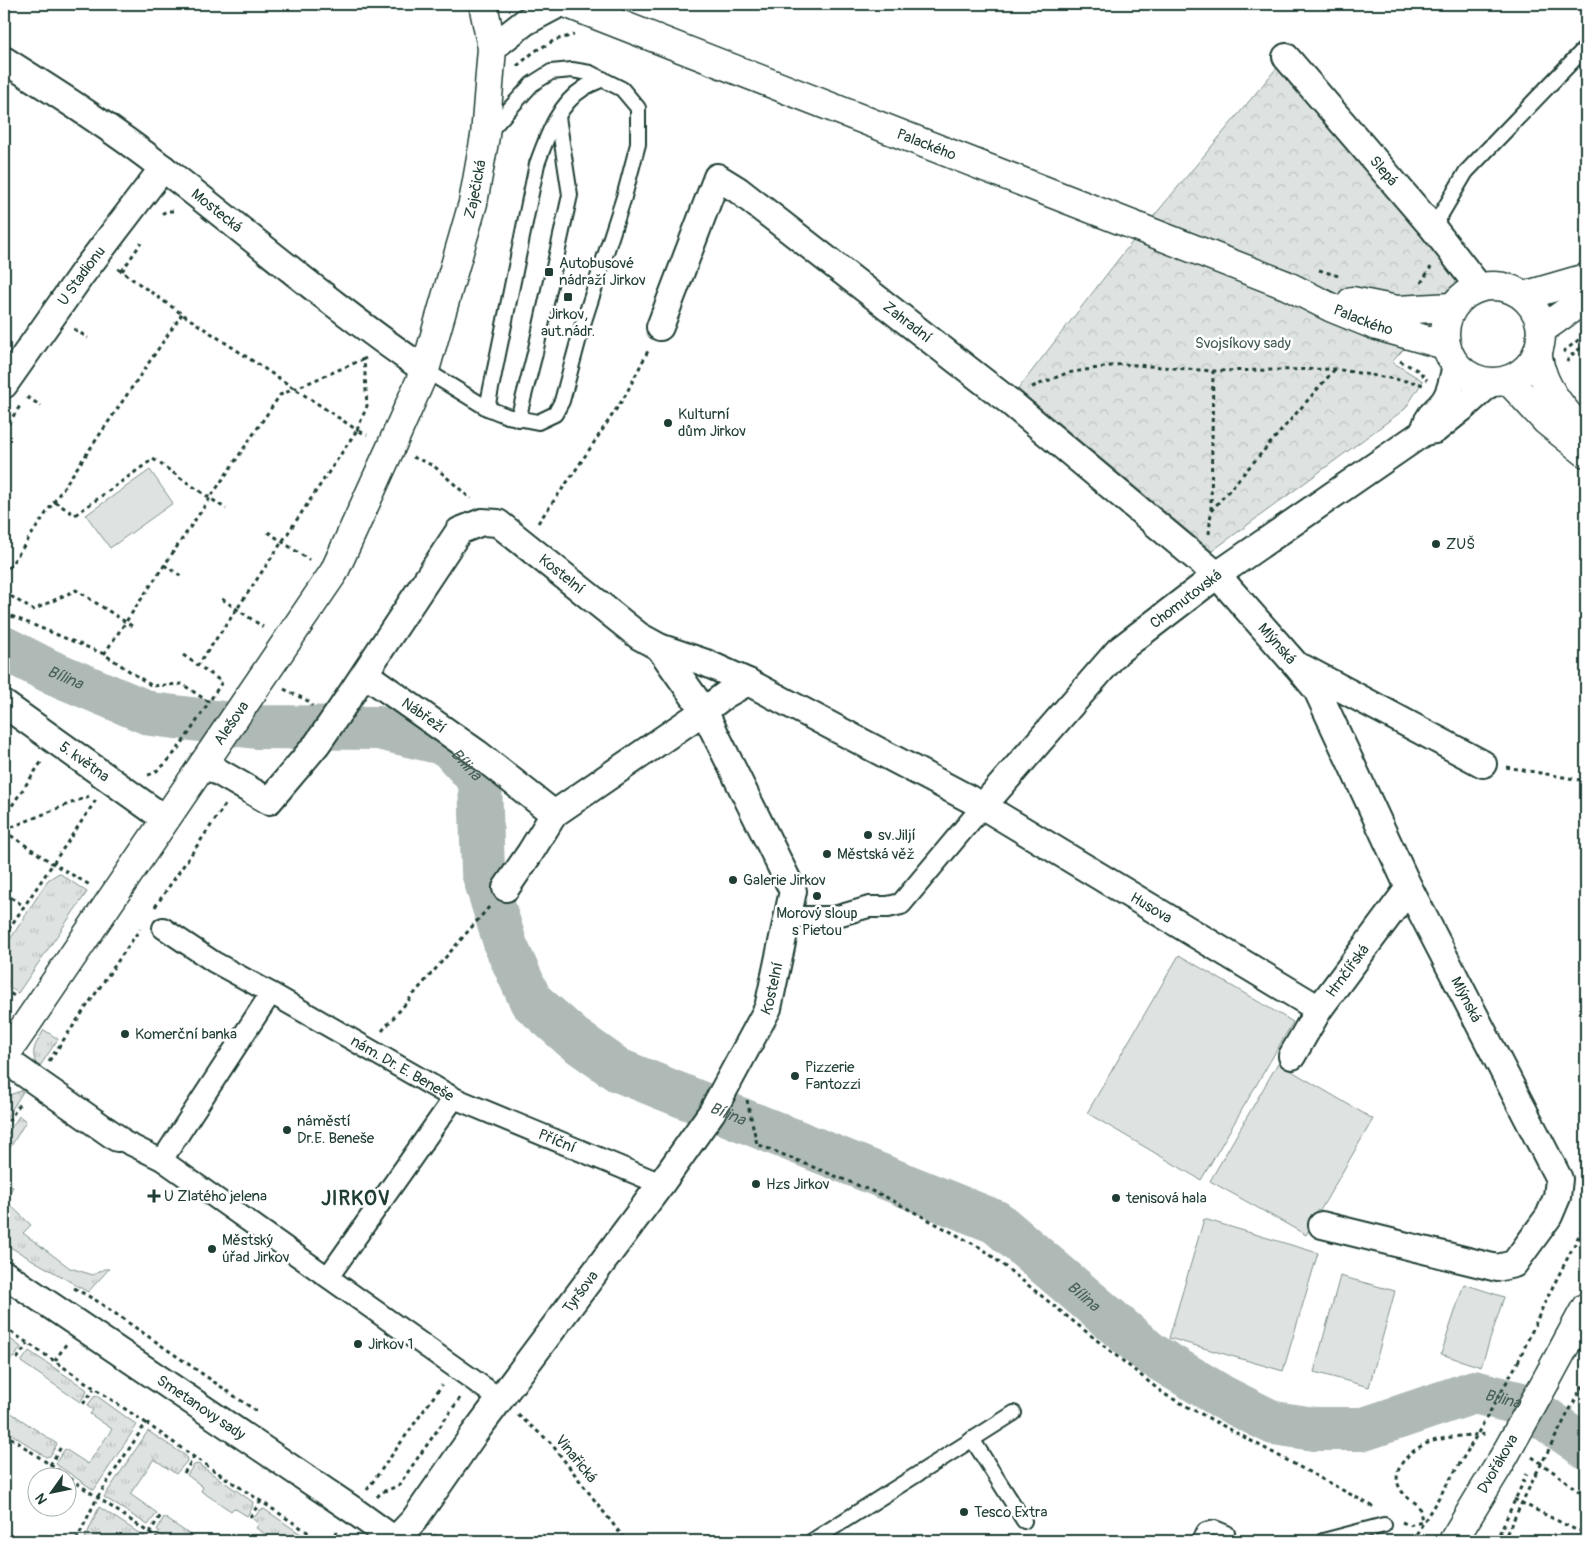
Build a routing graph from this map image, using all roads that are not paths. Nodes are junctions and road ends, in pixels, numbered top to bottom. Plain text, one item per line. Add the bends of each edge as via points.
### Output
1 (483, 4) edge
2 (559, 4) edge
3 (568, 4) edge
4 (1586, 47) edge
5 (491, 55) junction
6 (1286, 57) dead end
7 (4, 60) edge
8 (602, 79) junction
9 (558, 118) junction
10 (485, 136) junction
11 (163, 168) junction
12 (1433, 228) junction
13 (1586, 278) edge
14 (1286, 285) junction
15 (1479, 287) junction
16 (1524, 296) junction
17 (1586, 298) edge
18 (1452, 307) junction
19 (660, 327) road end
20 (1539, 342) junction
21 (1450, 355) junction
22 (425, 370) junction
23 (1500, 381) junction
24 (15, 391) edge
25 (487, 408) junction
26 (518, 419) junction
27 (1424, 432) junction
28 (1586, 436) edge
29 (1586, 454) edge
30 (1217, 575) junction
31 (659, 647) junction
32 (1297, 666) junction
33 (365, 674) junction
34 (748, 682) junction
35 (4, 704) edge
36 (704, 711) junction
37 (203, 763) junction
38 (1483, 764) road end
39 (983, 806) junction
40 (554, 814) junction
41 (165, 819) junction
42 (506, 888) dead end
43 (1409, 888) junction
44 (787, 917) junction
45 (163, 928) dead end
46 (270, 993) junction
47 (1319, 1009) junction
48 (1292, 1056) dead end
49 (4, 1058) edge
50 (454, 1098) junction
51 (117, 1138) joint
52 (162, 1160) junction
53 (660, 1184) junction
54 (1322, 1225) dead end
55 (4, 1274) edge
56 (328, 1277) junction
57 (1586, 1307) edge
58 (500, 1399) junction
59 (1014, 1413) dead end
60 (972, 1439) junction
61 (1024, 1521) dead end
62 (1384, 1525) dead end
63 (1227, 1533) dead end
64 (1202, 1536) edge
65 (395, 1541) edge
66 (812, 1541) edge
67 (1323, 1541) edge
68 (1453, 1541) edge

1 - 5 street, Zaječická
2 - 5 street via 525,22
3 - 14 street, Palackého
4 - 12 lane via 1466,172
5 - 10 street, Zaječická
6 - 12 street, Slepá
7 - 11 street, Mostecká
8 - 9 lane via 570,100
8 - 10 lane via 590,72 551,72 532,84
8 - 26 lane via 622,89 638,108 638,144 562,401 555,414 538,422
9 - 25 lane via 549,130 537,164
9 - 26 lane via 570,196
10 - 22 street, Zaječická via 473,203
11 - 22 street, Mostecká via 372,349
11 - 24 street, U Stadionu via 97,254
12 - 15 street, Slepá
13 - 16 street
14 - 18 street, Palackého via 1397,310
14 - 21 street, Palackého via 1332,308
15 - 16 street via 1495,285 1510,288
15 - 18 street, Chomutovská via 1465,293
16 - 20 street via 1538,317
17 - 20 street, Chomutovská
18 - 21 street, Chomutovská via 1444,331
19 - 30 street, Zahradní via 717,177 1010,402
20 - 23 street, Chomutovská via 1525,370
20 - 28 street via 1542,374 1563,409
21 - 23 street via 1465,374 1478,380
21 - 27 street, Chomutovská via 1448,394 1427,419
22 - 25 lane
22 - 37 street, Alešova via 334,572
23 - 27 street, Chomutovská via 1435,430
23 - 29 street
25 - 26 lane
27 - 30 street, Chomutovská
30 - 32 street, Mlýnská
30 - 39 street, Chomutovská via 1118,650
31 - 33 street, Kostelní via 640,636 498,523 482,522 459,531
31 - 34 street, Kostelní via 706,662
31 - 36 street, Kostelní
32 - 38 street
32 - 43 street, Mlýnská via 1317,690
33 - 37 street via 328,712 317,744 269,802
33 - 40 street, Nábřeží via 477,753
34 - 36 street
34 - 39 street, Kostelní
35 - 41 street, 5. května via 107,785
36 - 40 street
36 - 44 street, Kostelní via 793,891
37 - 41 street, Alešova
39 - 44 street via 901,904 869,907 834,917
39 - 47 street, Husova
40 - 42 street
41 - 49 street, Alešova
43 - 47 street, Hrnčířská
43 - 54 street, Mlýnská via 1559,1179 1557,1196 1549,1216 1514,1264 1497,1268
44 - 53 street, Kostelní via 768,1008 716,1105
45 - 46 street, nám. Dr. E. Beneše via 214,962
46 - 50 street, nám. Dr. E. Beneše
46 - 52 street
47 - 48 street, Hrnčířská
49 - 51 street
50 - 53 street, Příční
50 - 56 street, nám. Dr. E. Beneše
51 - 52 street
52 - 56 street
53 - 58 street, Tyršova
55 - 65 street, Smetanovy sady
56 - 58 street
57 - 68 street, Dvořákova, bridge via 1508,1450
58 - 65 street, Tyršova via 414,1520
59 - 60 lane
60 - 61 lane
60 - 66 lane
62 - 67 lane
63 - 64 lane via 1215,1528

